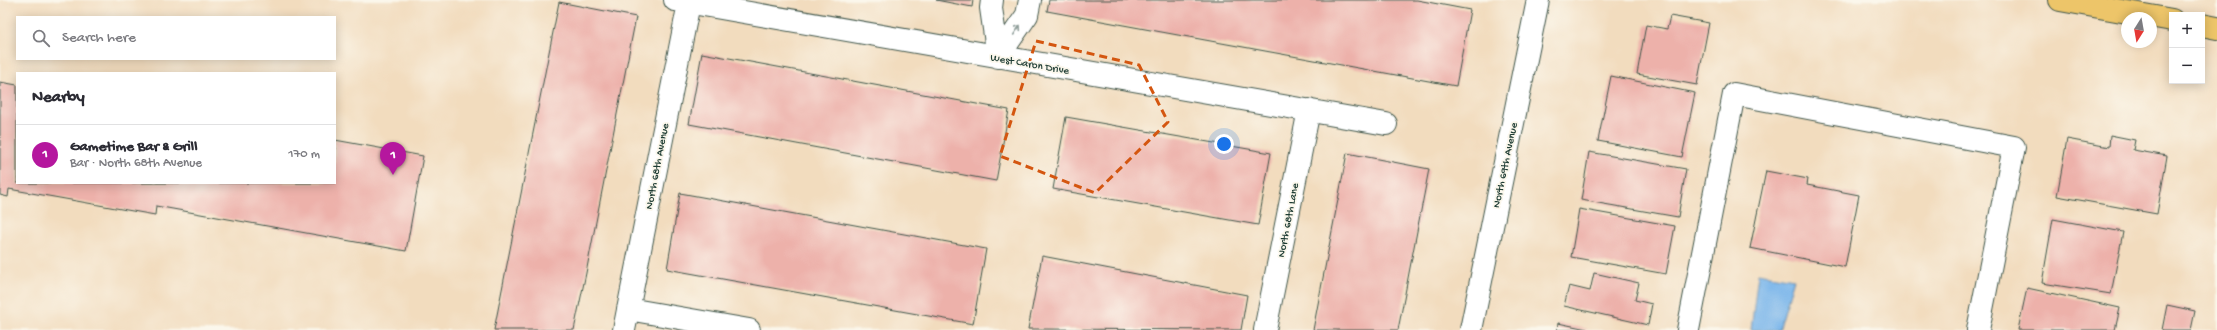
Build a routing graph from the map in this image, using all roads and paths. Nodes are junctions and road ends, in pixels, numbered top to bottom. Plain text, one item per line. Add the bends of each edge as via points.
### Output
1 (992, 0) edge
2 (1030, 0) edge
3 (1538, 0) edge
4 (2060, 0) edge
5 (682, 1) edge
6 (2169, 19) edge
7 (2205, 26) edge
8 (2217, 28) edge
9 (998, 57) junction
10 (1309, 110) junction
11 (1386, 124) dead end
12 (628, 309) junction
13 (624, 330) edge
14 (749, 330) edge
15 (1265, 330) edge
16 (1471, 330) edge
17 (1688, 330) edge
18 (1978, 330) edge

1 - 9 street
9 -> 2 street via 1027,15
3 - 16 street, North 69th Avenue
4 - 6 main road
5 - 9 street, West Caron Drive
5 - 12 street, North 68th Avenue
7 - 8 main road
9 - 10 street, West Caron Drive
10 - 11 street, West Caron Drive
10 - 15 street, North 68th Lane
12 - 13 street, North 68th Avenue
12 - 14 street
17 - 18 street via 1734,94 2014,146

